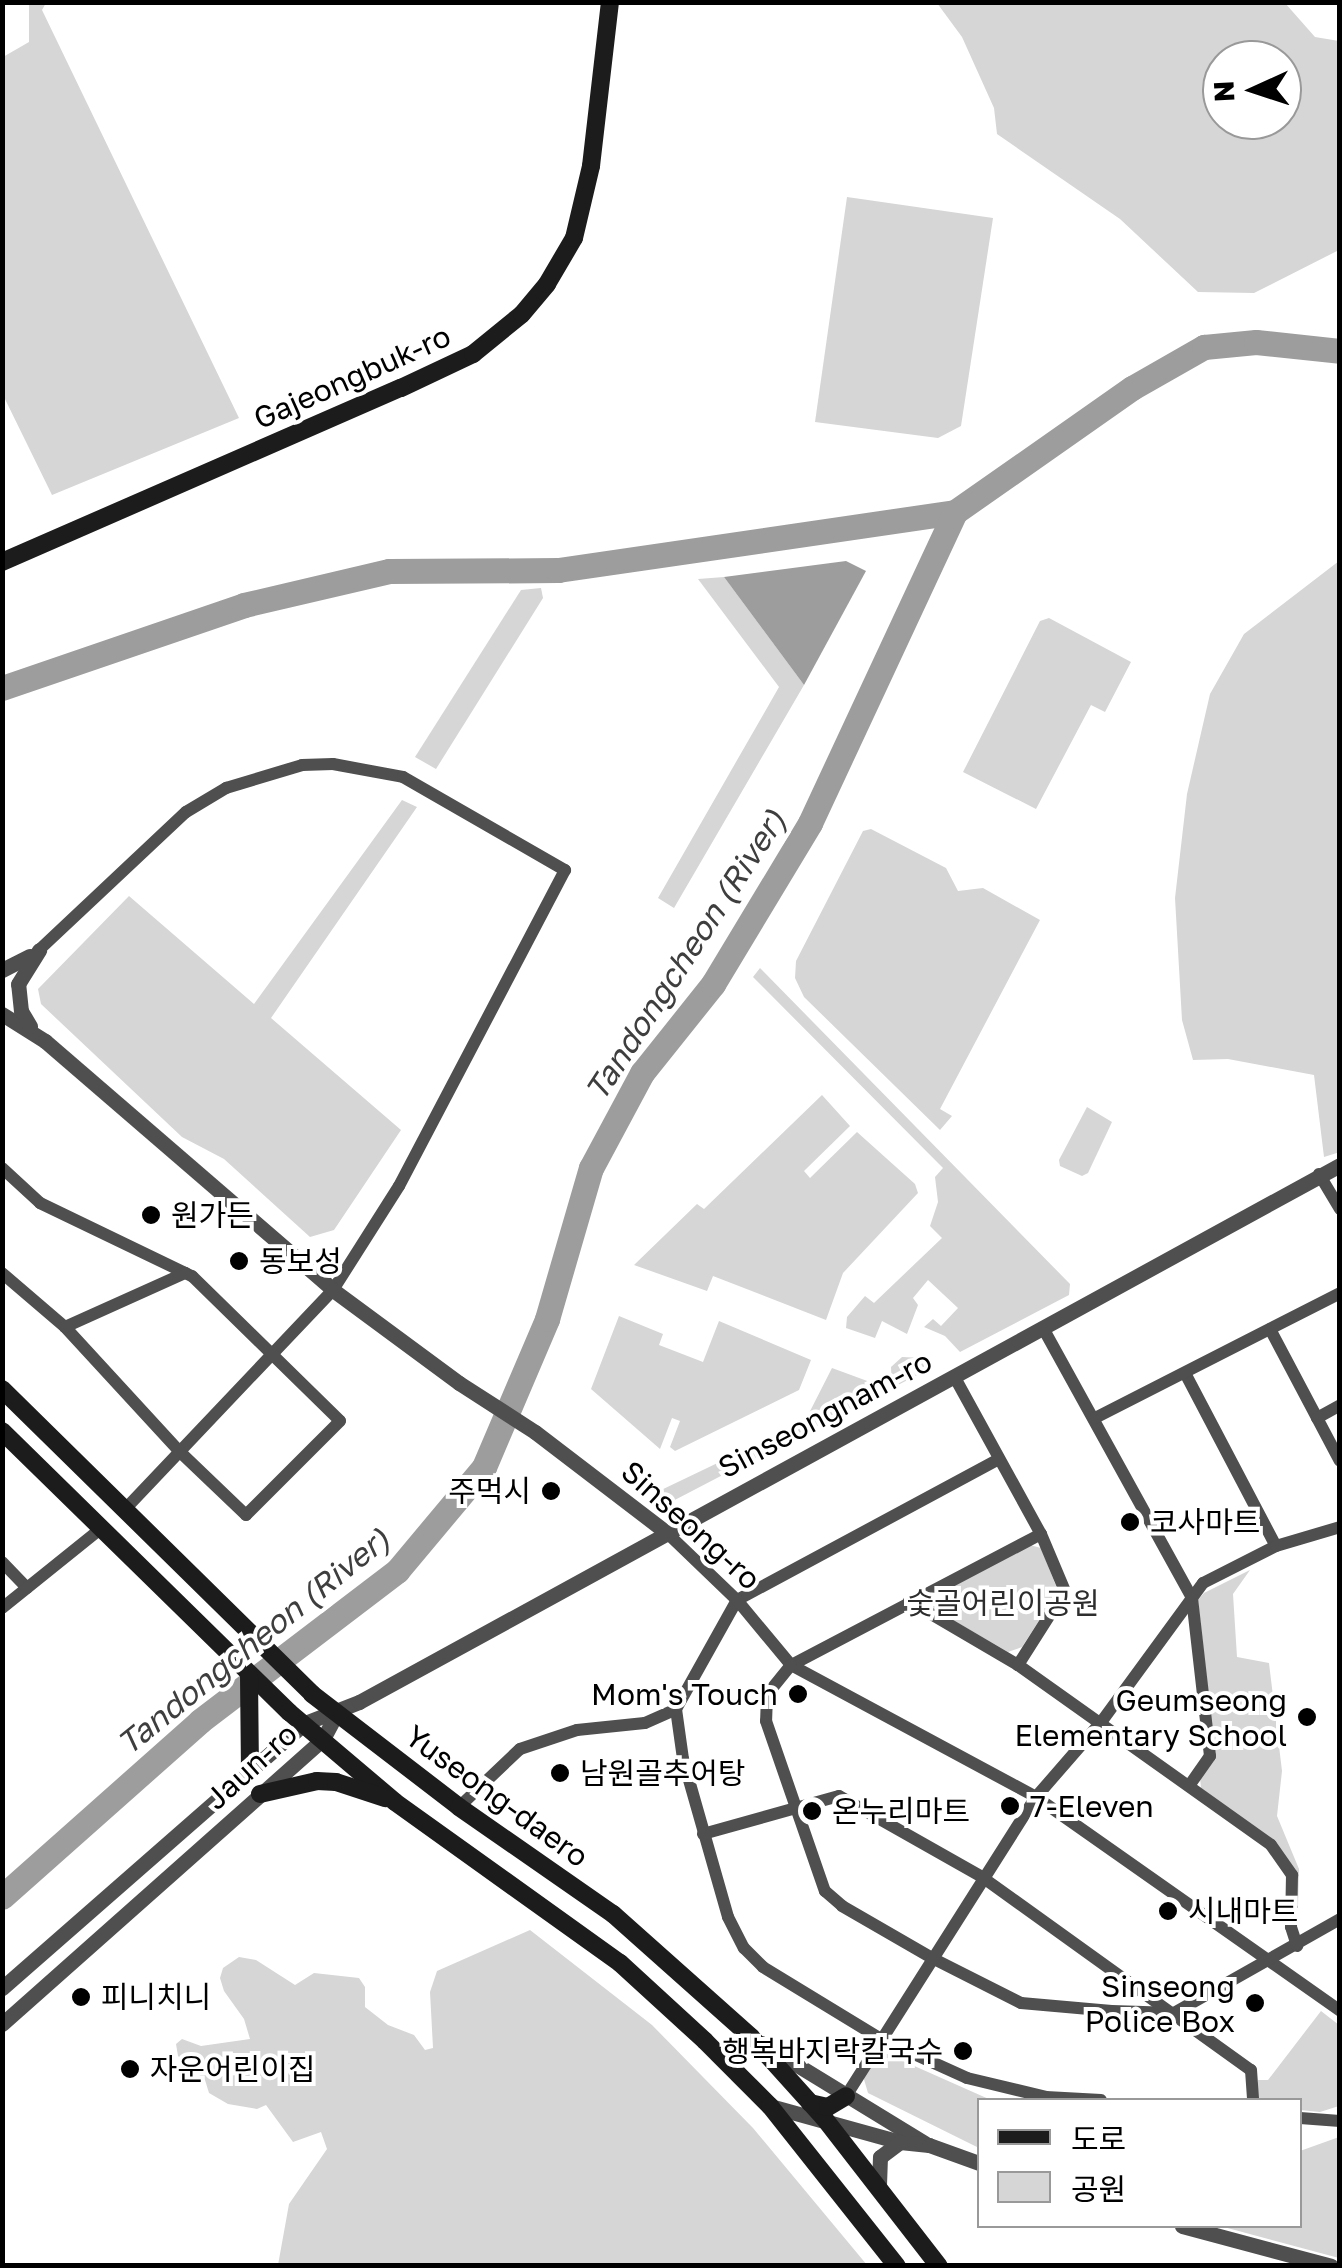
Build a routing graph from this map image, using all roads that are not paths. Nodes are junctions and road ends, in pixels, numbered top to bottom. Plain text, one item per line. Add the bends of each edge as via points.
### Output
1 (610, 2) edge
2 (2, 562) edge
3 (32, 956) junction
4 (2, 958) edge
5 (2, 971) edge
6 (18, 990) junction
7 (15, 1020) edge
8 (1340, 1165) edge
9 (2, 1168) edge
10 (1319, 1174) junction
11 (1340, 1209) edge
12 (2, 1273) edge
13 (185, 1273) junction
14 (333, 1290) junction
15 (1340, 1292) edge
16 (65, 1327) junction
17 (1043, 1328) junction
18 (1270, 1329) junction
19 (274, 1357) junction
20 (1185, 1372) junction
21 (954, 1376) junction
22 (2, 1389) edge
23 (1340, 1405) edge
24 (1096, 1418) junction
25 (1317, 1418) junction
26 (2, 1431) edge
27 (180, 1452) junction
28 (999, 1459) junction
29 (1340, 1461) edge
30 (124, 1510) junction
31 (1340, 1527) edge
32 (99, 1530) junction
33 (666, 1532) junction
34 (1042, 1534) junction
35 (1276, 1546) junction
36 (2, 1562) edge
37 (27, 1588) junction
38 (1192, 1598) junction
39 (737, 1600) junction
40 (910, 1602) junction
41 (2, 1608) edge
42 (791, 1664) junction
43 (1018, 1665) junction
44 (250, 1676) junction
45 (676, 1709) junction
46 (337, 1712) junction
47 (297, 1717) junction
48 (1102, 1722) junction
49 (323, 1739) junction
50 (250, 1769) junction
51 (1190, 1785) junction
52 (260, 1794) junction
53 (1036, 1797) junction
54 (395, 1802) junction
55 (459, 1806) junction
56 (796, 1810) junction
57 (703, 1834) junction
58 (982, 1877) junction
59 (1340, 1919) edge
60 (1296, 1946) junction
61 (932, 1958) junction
62 (1269, 1962) junction
63 (2, 1988) edge
64 (1340, 2011) edge
65 (1174, 2013) junction
66 (2, 2024) edge
67 (751, 2037) junction
68 (880, 2040) junction
69 (846, 2096) junction
70 (1064, 2098) edge
71 (1254, 2098) edge
72 (810, 2103) junction
73 (770, 2106) junction
74 (824, 2118) junction
75 (1302, 2118) edge
76 (1340, 2120) edge
77 (900, 2142) junction
78 (929, 2145) junction
79 (977, 2162) edge
80 (879, 2185) junction
81 (1189, 2228) edge
82 (898, 2266) edge
83 (939, 2266) edge
84 (1331, 2266) edge

1 - 2 main road, Gajeongbuk-ro via 582,212 548,284 522,314 473,354
3 - 4 street
3 - 5 street
3 - 6 street
3 - 7 street
3 - 14 street via 186,812 226,788 302,765 402,776 565,870 399,1186
5 - 6 street
6 - 7 street
7 - 14 street, Sinseong-ro
8 - 10 street, Sinseongnam-ro
9 - 13 street via 40,1203
10 - 11 street
10 - 17 street, Sinseongnam-ro
12 - 16 street
13 - 16 street
13 - 19 street
14 - 19 street
14 - 33 street, Sinseong-ro
15 - 18 street
16 - 27 street
17 - 21 street, Sinseongnam-ro
17 - 24 street
18 - 20 street
18 - 25 street
19 - 27 street
19 - 27 street via 340,1421 246,1515
20 - 24 street
20 - 35 street
21 - 28 street
21 - 33 street, Sinseongnam-ro
22 - 30 main road, Yuseong-daero
23 - 25 street
24 - 38 street
25 - 29 street
26 - 32 main road, Yuseong-daero
27 - 30 street
28 - 34 street
28 - 39 street
30 - 46 main road, Yuseong-daero
31 - 35 street
32 - 37 street
32 - 44 main road, Yuseong-daero
33 - 39 street, Sinseong-ro
33 - 46 street, Sinseongnam-ro
34 - 40 street
34 - 43 street via 1065,1591
35 - 38 street via 1203,1583
36 - 37 street
37 - 41 street
38 - 48 street
38 - 51 street via 1210,1756
39 - 42 street, Sinseong-ro
39 - 45 street
40 - 42 street
40 - 43 street
42 - 53 street, Sinseong-ro
42 - 56 street via 767,1695 766,1720
43 - 48 street
44 - 47 main road, Yuseong-daero
44 - 50 main road
45 - 55 street via 644,1723 576,1730 520,1749
45 - 57 street
46 - 47 street, Jaun-ro
46 - 49 street, Jaun-ro
46 - 55 main road, Yuseong-daero
47 - 49 main road, Yuseong-daero
47 - 50 street, Jaun-ro
48 - 51 street
48 - 53 street
49 - 52 street, Jaun-ro
49 - 54 main road, Yuseong-daero
50 - 63 street, Jaun-ro
51 - 60 street via 1271,1845 1292,1875
52 - 54 main road via 336,1782
52 - 66 street, Jaun-ro
53 - 58 street
53 - 62 street, Sinseong-ro
54 - 73 main road, Yuseong-daero via 620,1963
55 - 67 main road, Yuseong-daero via 613,1914
56 - 57 street
56 - 58 street via 838,1796
56 - 61 street via 826,1891
57 - 68 street via 744,1948
58 - 61 street
58 - 65 street
59 - 60 street
60 - 62 street
61 - 65 street via 1022,2003
61 - 68 street
62 - 64 street, Sinseong-ro
62 - 65 street
65 - 71 street via 1251,2070
67 - 69 street
67 - 72 main road, Yuseong-daero
68 - 69 street
68 - 70 street via 967,2078
69 - 72 main road via 828,2107
69 - 78 street
72 - 74 main road, Yuseong-daero
73 - 74 street
73 - 82 main road, Yuseong-daero
74 - 77 street
74 - 80 main road, Yuseong-daero
75 - 76 street
77 - 78 street
77 - 80 street via 880,2158
78 - 79 street
80 - 83 main road, Yuseong-daero
81 - 84 street

